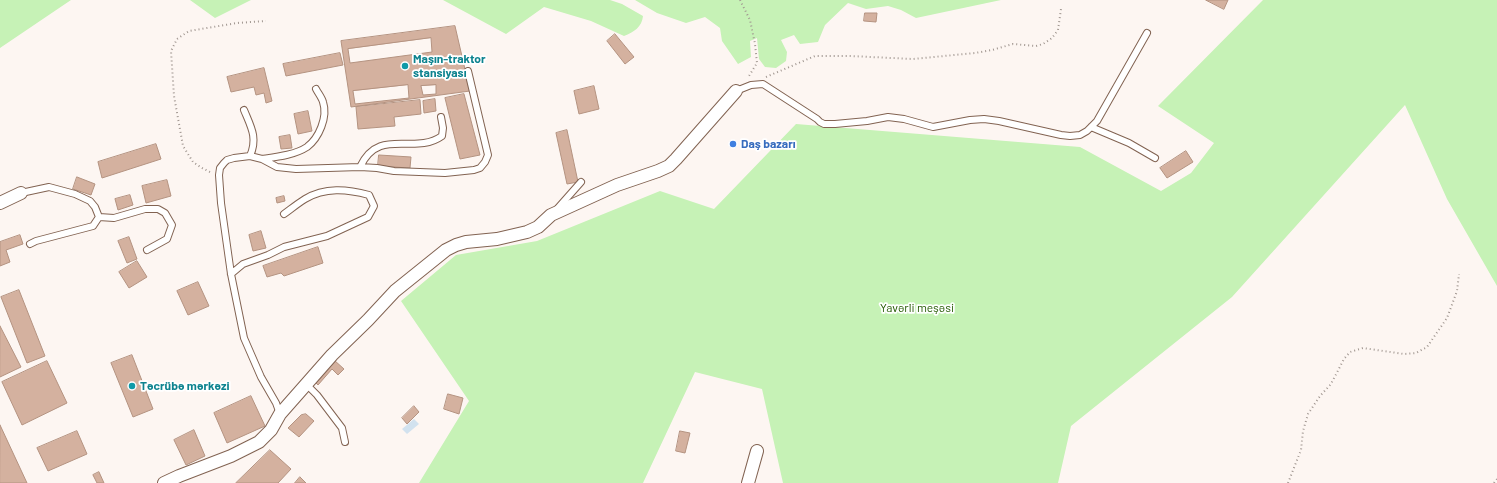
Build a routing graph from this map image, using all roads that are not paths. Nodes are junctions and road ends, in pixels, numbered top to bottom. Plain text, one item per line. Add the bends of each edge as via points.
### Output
1 (1147, 33) dead end
2 (468, 71) dead end
3 (316, 89) dead end
4 (736, 91) joint
5 (244, 110) dead end
6 (440, 117) dead end
7 (1091, 127) junction
8 (250, 156) junction
9 (1154, 158) dead end
10 (262, 159) junction
11 (360, 167) junction
12 (581, 182) dead end
13 (21, 194) joint
14 (0, 204) edge
15 (284, 214) dead end
16 (551, 215) junction
17 (99, 217) junction
18 (30, 244) dead end
19 (147, 250) dead end
20 (231, 274) junction
21 (306, 384) junction
22 (280, 414) junction
23 (345, 442) dead end
24 (758, 451) dead end
25 (180, 479) edge
26 (164, 483) edge
27 (748, 483) edge

1 - 7 lane via 1097,121
2 - 11 lane via 488,155 480,168 445,173
3 - 10 lane via 324,103 324,113 320,130 314,140 299,151
4 - 7 lane via 751,85 763,84 824,124 888,117 933,127 984,119 1070,136 1080,135
4 - 16 street via 668,166 617,185
5 - 8 lane via 254,139
6 - 11 lane via 443,128 442,136 438,139 420,144 382,145 372,151
7 - 9 lane via 1130,143
8 - 10 lane
8 - 20 lane via 228,160 220,168 221,203
10 - 11 lane via 278,167 296,169
12 - 16 lane
13 - 14 street
13 - 17 lane via 49,187 75,194 90,200
15 - 20 lane via 322,192 342,189 369,195 374,206 368,217 327,236 284,247 244,264
16 - 21 street via 538,227 527,232 497,239 466,242 440,254 395,291
17 - 18 lane via 93,226
17 - 19 lane via 114,218 145,209 158,209 165,213 172,225 167,238
20 - 22 lane via 244,338
21 - 22 street
21 - 23 lane via 342,428
22 - 25 street via 271,430 259,442
24 - 27 street
25 - 26 street

